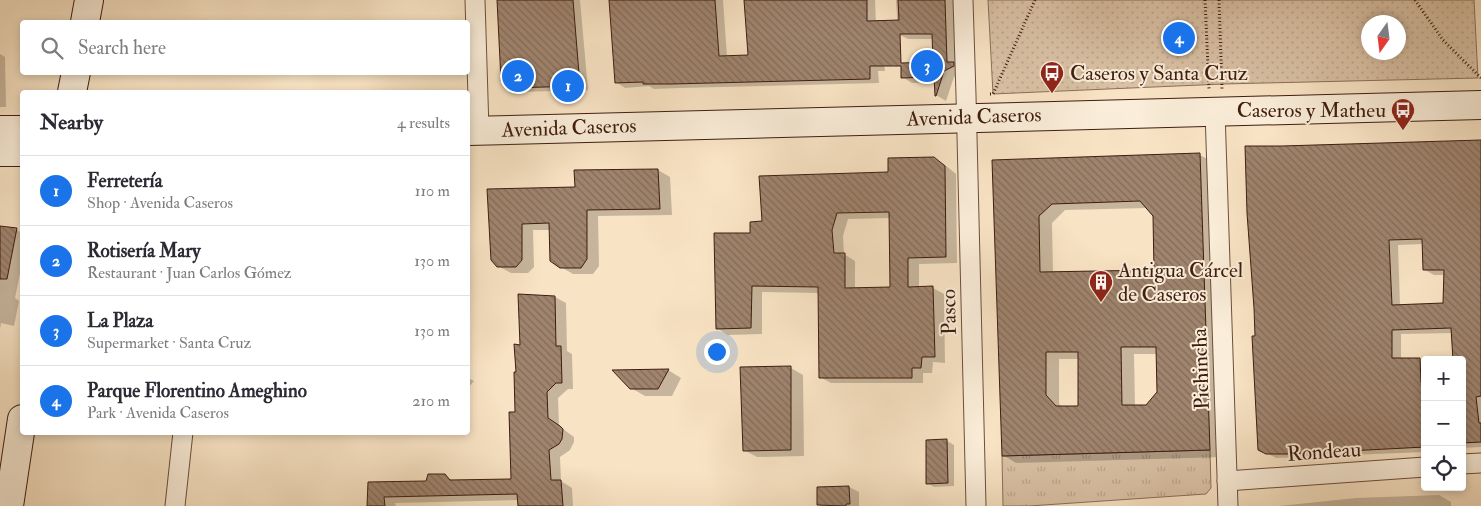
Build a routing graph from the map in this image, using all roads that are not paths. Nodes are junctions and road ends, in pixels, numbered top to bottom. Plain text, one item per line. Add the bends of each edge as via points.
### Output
1 (78, 0) edge
2 (89, 0) edge
3 (475, 0) edge
4 (963, 0) edge
5 (83, 20) edge
6 (84, 20) edge
7 (75, 75) edge
8 (72, 90) edge
9 (1481, 105) edge
10 (967, 106) junction
11 (1216, 111) junction
12 (0, 130) edge
13 (20, 130) edge
14 (473, 130) edge
15 (0, 152) edge
16 (20, 152) edge
17 (20, 432) edge
18 (183, 435) edge
19 (1481, 463) edge
20 (1466, 464) edge
21 (1421, 467) edge
22 (1227, 481) junction
23 (9, 506) edge
24 (175, 506) edge
25 (976, 506) edge
26 (1228, 506) edge

1 - 5 street
2 - 6 main road
3 - 14 street
4 - 10 street, Pasco
7 - 8 main road
9 - 11 main road, Avenida Caseros
10 - 11 main road, Avenida Caseros
10 - 14 main road, Avenida Caseros
10 - 25 street, Pasco
11 - 22 street, Pichincha
12 - 13 main road
15 - 16 main road
17 - 23 main road
18 - 24 street
19 - 20 street
21 - 22 street, Rondeau
22 - 26 street, Pichincha

